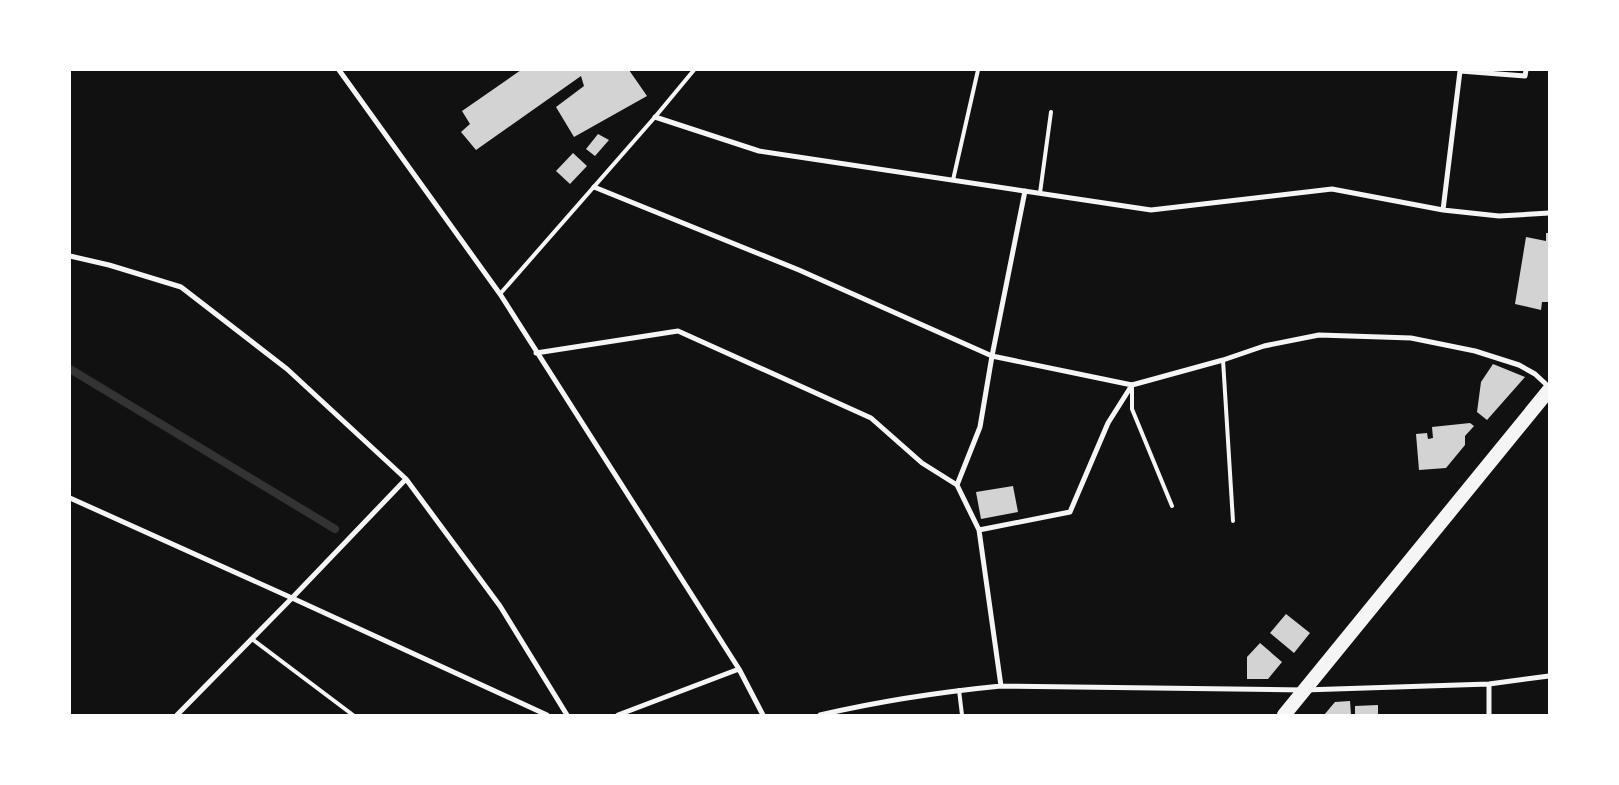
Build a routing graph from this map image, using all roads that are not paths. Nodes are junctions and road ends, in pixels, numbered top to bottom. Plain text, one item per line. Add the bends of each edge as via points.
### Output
1 (339, 70) edge
2 (694, 70) edge
3 (978, 70) edge
4 (1526, 70) edge
5 (1051, 112) dead end
6 (655, 117) junction
7 (953, 180) junction
8 (594, 186) junction
9 (1025, 191) junction
10 (1040, 193) junction
11 (1443, 210) junction
12 (1549, 213) edge
13 (70, 256) edge
14 (500, 294) junction
15 (536, 353) junction
16 (992, 356) junction
17 (1223, 360) junction
18 (1132, 385) junction
19 (1549, 388) edge
20 (406, 479) junction
21 (957, 485) junction
22 (70, 498) edge
23 (1172, 506) dead end
24 (1234, 521) dead end
25 (979, 530) junction
26 (292, 598) junction
27 (252, 639) junction
28 (739, 669) junction
29 (1549, 676) edge
30 (1488, 684) junction
31 (1001, 686) junction
32 (959, 690) junction
33 (1304, 690) junction
34 (177, 715) edge
35 (352, 715) edge
36 (546, 715) edge
37 (567, 715) edge
38 (618, 715) edge
39 (762, 715) edge
40 (820, 715) edge
41 (962, 715) edge
42 (1284, 715) edge
43 (1489, 715) edge

1 - 14 street
2 - 6 lane
3 - 7 lane
4 - 11 street via 1525,76 1460,71
5 - 10 lane
6 - 7 street via 759,151
6 - 8 lane
7 - 9 street
8 - 14 lane
8 - 16 street via 799,270
9 - 10 street
9 - 16 street
10 - 11 street via 1151,210 1332,189
11 - 12 street via 1499,216
13 - 20 street via 181,288 287,369
14 - 15 street
15 - 21 street via 678,331 871,418 922,463
15 - 28 street
16 - 18 street
16 - 21 street via 980,427
17 - 18 street
17 - 19 street via 1264,346 1319,335 1411,338 1475,351 1519,365 1535,374
17 - 24 lane
18 - 23 lane via 1132,408
18 - 25 street via 1108,423 1070,512
19 - 33 highway
20 - 26 street
20 - 37 street via 500,606
21 - 25 street
22 - 26 street
25 - 31 street
26 - 27 street
26 - 36 street
27 - 34 street
27 - 35 lane
28 - 38 street
28 - 39 street
29 - 30 street
30 - 33 street
30 - 43 street
31 - 32 street
31 - 33 street
32 - 40 street via 872,703
32 - 41 lane
33 - 42 highway

